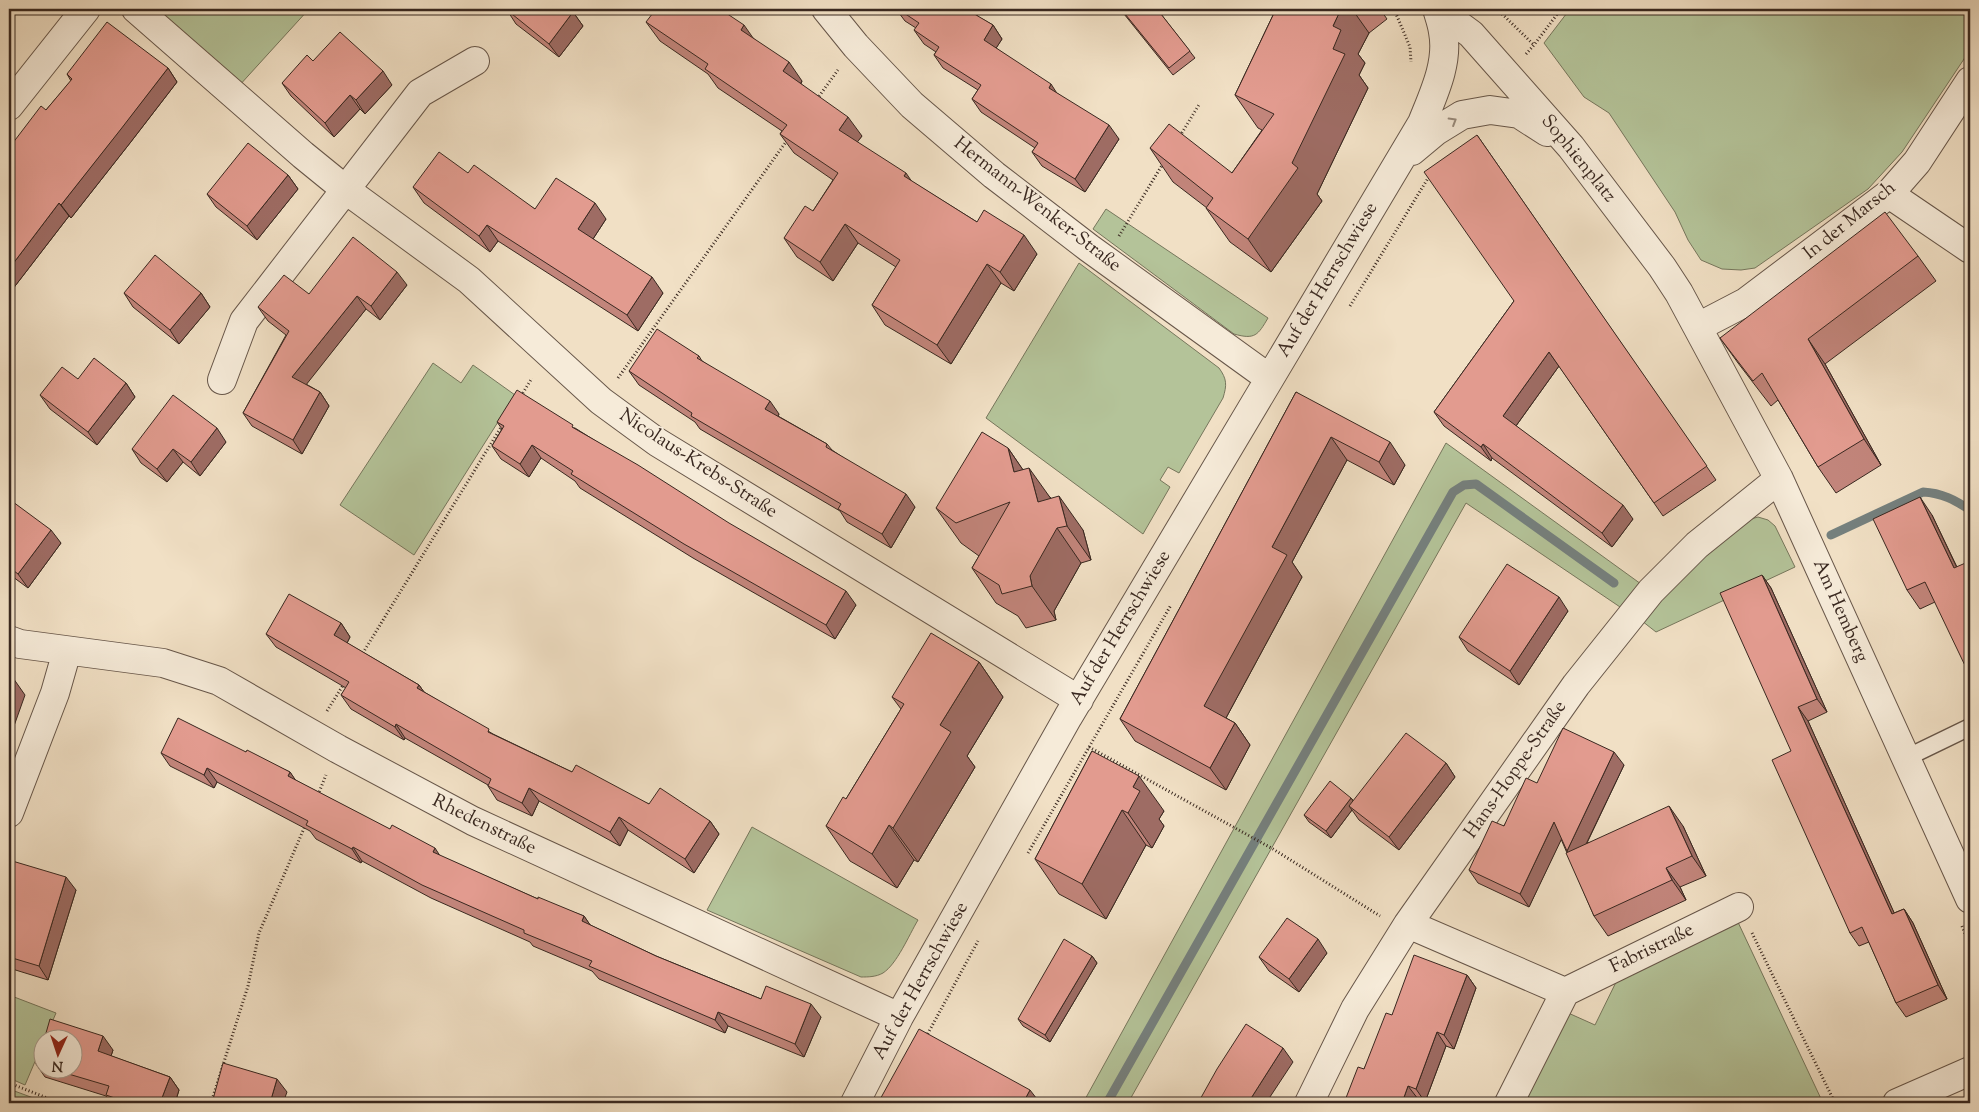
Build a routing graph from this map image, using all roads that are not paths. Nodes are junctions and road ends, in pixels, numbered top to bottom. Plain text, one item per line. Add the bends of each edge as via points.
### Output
1 (86, 9) edge
2 (136, 9) edge
3 (826, 9) edge
4 (1437, 9) edge
5 (474, 61) dead end
6 (1970, 81) edge
7 (9, 106) edge
8 (1571, 147) junction
9 (1401, 162) junction
10 (346, 190) junction
11 (1888, 194) junction
12 (1970, 249) edge
13 (1698, 327) junction
14 (1269, 378) junction
15 (222, 380) dead end
16 (1779, 479) junction
17 (9, 640) edge
18 (66, 651) junction
19 (1078, 700) junction
20 (1970, 727) edge
21 (1906, 758) junction
22 (9, 813) edge
23 (1970, 899) edge
24 (1739, 906) road end
25 (1406, 927) junction
26 (1564, 992) junction
27 (899, 1017) junction
28 (1970, 1071) edge
29 (856, 1103) edge
30 (1309, 1103) edge
31 (1509, 1103) edge
32 (1897, 1103) edge

1 - 7 street
2 - 10 street, Nicolaus-Krebs-Straße
3 - 14 street, Hermann-Wenker-Straße via 856,46 919,111 994,175 1104,260
4 - 8 street, Sophienplatz via 1471,34
4 - 9 street, Auf der Herrschwiese via 1444,33 1443,59 1422,123
5 - 10 street via 420,93
6 - 11 street, In der Marsch via 1917,162
9 -> 8 street, Auf der Herrschwiese via 1436,130 1462,115 1490,110 1519,114
8 - 13 street, Sophienplatz via 1662,267
9 - 14 street, Auf der Herrschwiese
10 - 15 street via 244,321
10 - 19 street, Nicolaus-Krebs-Straße via 469,280 601,401 657,442
11 - 12 street
11 - 13 street, In der Marsch via 1746,302
13 - 16 street, Am Hemberg
14 - 19 street, Auf der Herrschwiese
16 - 21 street, Am Hemberg
16 - 25 street, Hans-Hoppe-Straße via 1697,545 1651,591 1576,686
17 - 18 street, Rhedenstraße
18 - 22 street via 55,692
18 - 27 street, Rhedenstraße via 163,663 219,681 312,735 474,821
19 - 27 street, Auf der Herrschwiese
20 - 21 lane
21 - 23 street, Am Hemberg
24 - 26 street, Fabristraße
25 - 26 street
25 - 30 street, Hans-Hoppe-Straße via 1355,1009
26 - 31 street
27 - 29 street, Auf der Herrschwiese
28 - 32 street

